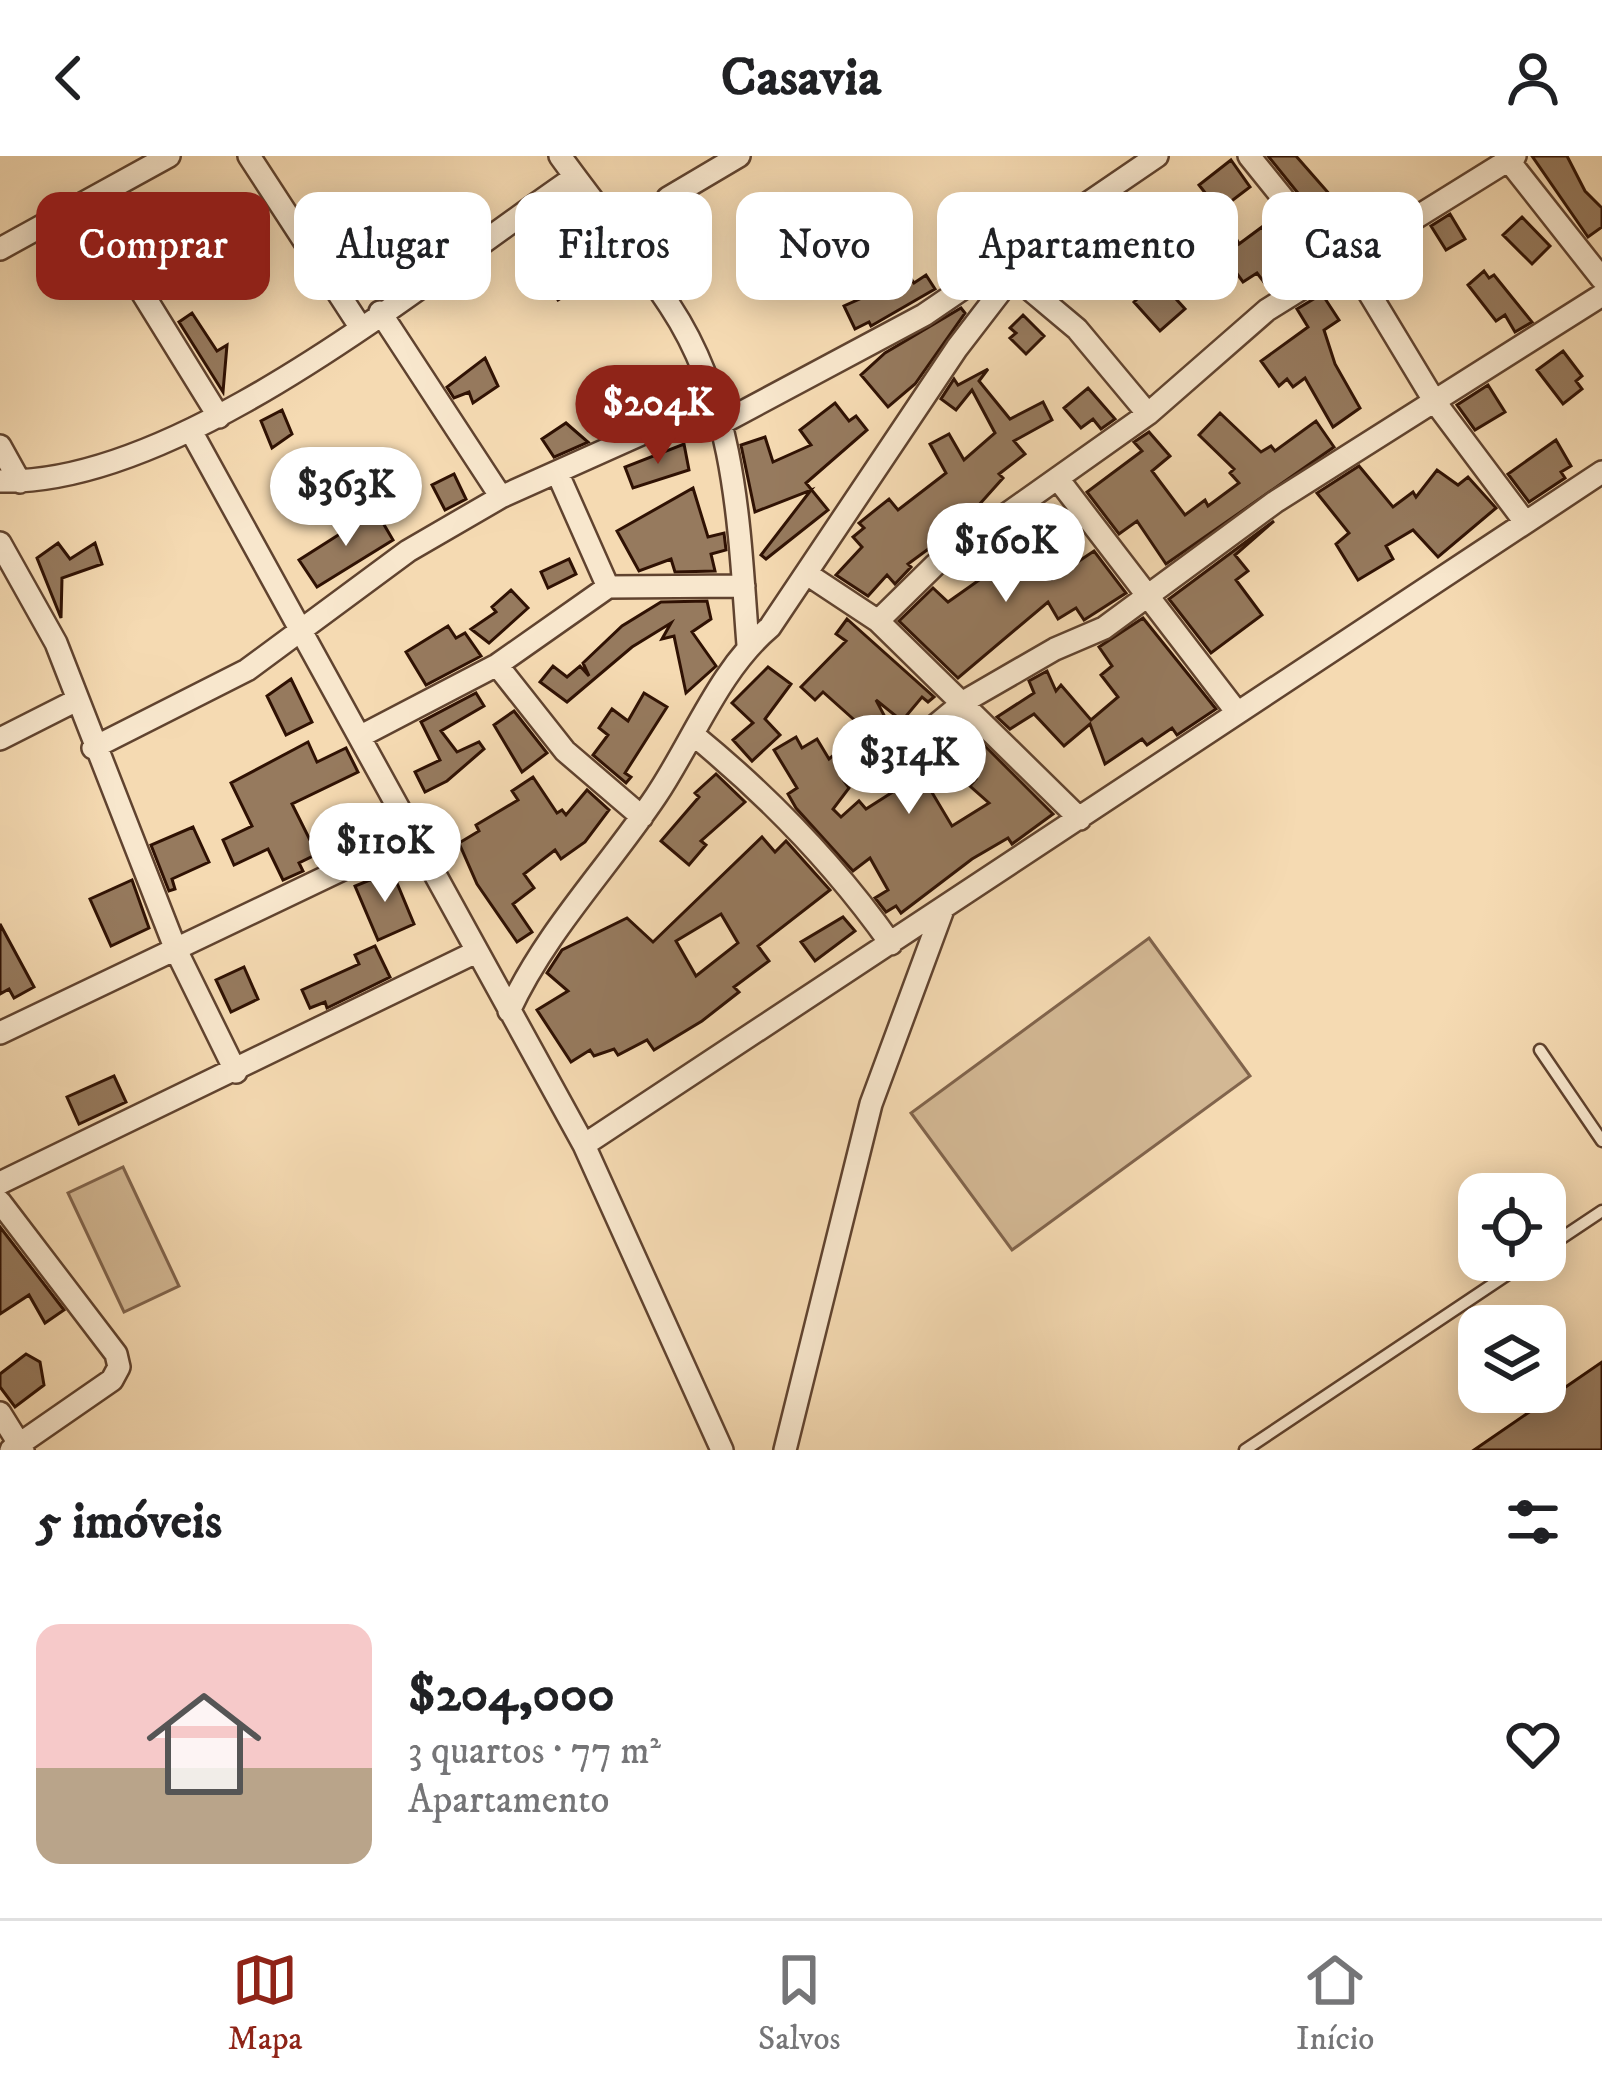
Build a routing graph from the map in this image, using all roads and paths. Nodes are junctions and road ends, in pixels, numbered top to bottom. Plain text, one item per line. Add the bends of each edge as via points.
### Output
1 (169, 156) edge
2 (249, 156) edge
3 (560, 156) edge
4 (739, 156) edge
5 (1156, 156) edge
6 (1249, 156) edge
7 (1510, 157) edge
8 (575, 177) junction
9 (104, 192) edge
10 (678, 192) edge
11 (1105, 192) edge
12 (1281, 192) edge
13 (1423, 211) edge
14 (36, 229) edge
15 (0, 249) edge
16 (1602, 279) edge
17 (1602, 295) edge
18 (147, 300) edge
19 (944, 300) edge
20 (996, 300) edge
21 (1043, 300) edge
22 (1283, 300) edge
23 (1368, 300) edge
24 (380, 312) junction
25 (359, 326) junction
26 (1435, 402) junction
27 (717, 413) junction
28 (1148, 414) junction
29 (219, 417) junction
30 (191, 431) junction
31 (0, 446) edge
32 (557, 472) junction
33 (1602, 472) edge
34 (1058, 479) junction
35 (10, 482) edge
36 (501, 497) junction
37 (1525, 522) junction
38 (0, 543) edge
39 (807, 574) junction
40 (744, 586) junction
41 (608, 587) junction
42 (1150, 593) junction
43 (878, 621) junction
44 (301, 629) junction
45 (748, 645) junction
46 (497, 665) junction
47 (75, 701) junction
48 (965, 701) junction
49 (1236, 710) junction
50 (361, 736) junction
51 (695, 736) junction
52 (0, 739) edge
53 (886, 745) dead end
54 (93, 748) junction
55 (642, 817) junction
56 (1080, 819) junction
57 (412, 836) junction
58 (942, 911) junction
59 (890, 944) junction
60 (176, 950) junction
61 (474, 953) junction
62 (509, 1011) junction
63 (0, 1033) edge
64 (1540, 1050) dead end
65 (236, 1072) junction
66 (1602, 1141) edge
67 (584, 1145) junction
68 (0, 1183) edge
69 (0, 1202) edge
70 (1602, 1211) edge
71 (1566, 1235) edge
72 (1497, 1281) edge
73 (0, 1412) edge
74 (18, 1448) edge
75 (722, 1450) edge
76 (785, 1450) edge
77 (1245, 1450) edge

1 - 9 street
2 - 25 street
3 - 8 street
4 - 10 street
5 - 11 street
6 - 12 street
7 - 13 street
7 - 16 street
8 - 24 street
8 - 27 street via 671,307
14 - 15 street
17 - 26 street
18 - 29 street
19 - 27 street via 887,337
20 - 39 street
21 - 28 street via 1077,328
22 - 28 street
23 - 26 street
24 - 25 street
24 - 36 street
25 - 29 street
26 - 37 street
26 - 42 street via 1275,502
27 - 32 street
27 - 40 street via 740,508
28 - 34 street
29 - 30 street
30 - 35 street via 93,470
30 - 44 street
31 - 35 street
32 - 36 street
32 - 41 street
33 - 37 street
34 - 42 street
34 - 43 street via 935,565
36 - 44 street via 408,550
37 - 49 street
38 - 47 street via 56,644
39 - 43 street
39 - 45 street
40 - 41 street
40 - 45 street
41 - 46 street
42 - 48 street via 1098,632
42 - 49 street
43 - 48 street
44 - 50 street
44 - 54 street via 221,686
45 - 51 street
46 - 50 street
46 - 55 street via 565,751
47 - 52 street
47 - 54 street
48 - 53 street via 920,739
48 - 56 street
49 - 56 street
50 - 57 street
51 - 55 street
51 - 59 street via 776,809
54 - 60 street
55 - 62 street via 540,951
56 - 58 street
57 - 60 street
57 - 61 street
58 - 59 street
58 - 76 street via 871,1104
59 - 67 street
60 - 63 street
60 - 65 street
61 - 62 street
61 - 65 street
62 - 67 street
64 - 66 lane
65 - 68 street
67 - 75 street
69 - 74 street via 119,1367
70 - 71 lane
72 - 77 lane
73 - 74 street

